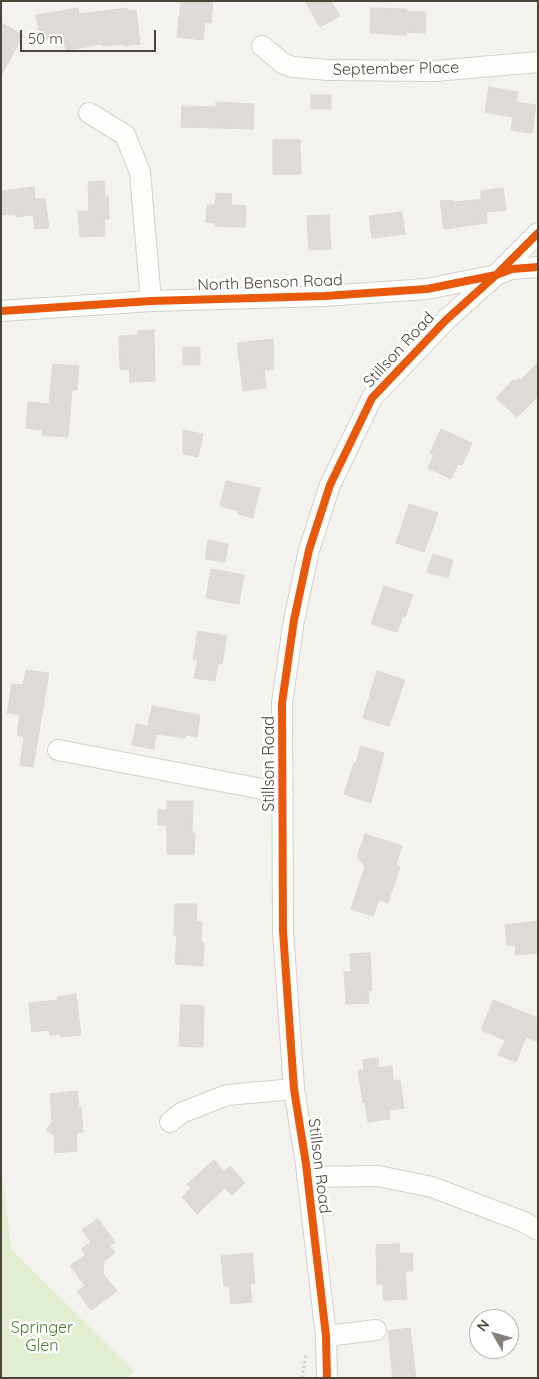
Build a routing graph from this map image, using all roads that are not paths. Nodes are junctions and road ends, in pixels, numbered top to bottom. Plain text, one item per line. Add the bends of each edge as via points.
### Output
1 (262, 46) dead end
2 (538, 62) edge
3 (89, 113) dead end
4 (538, 233) edge
5 (538, 267) edge
6 (496, 275) junction
7 (152, 300) junction
8 (1, 311) edge
9 (58, 750) dead end
10 (283, 793) junction
11 (294, 1088) junction
12 (170, 1122) dead end
13 (307, 1177) junction
14 (533, 1223) edge
15 (376, 1330) dead end
16 (326, 1336) junction
17 (327, 1378) edge

1 - 2 street, September Place via 284,64 328,70 435,71
3 - 7 street via 125,135 140,172
4 - 6 street, Stillson Road
5 - 6 street, North Benson Road via 512,268
6 - 7 street, North Benson Road via 427,289 325,296
6 - 10 street, Stillson Road via 446,320 372,398 330,486 309,550 294,620 282,703
7 - 8 street, North Benson Road
9 - 10 street
10 - 11 street, Stillson Road via 283,931
11 - 12 street via 227,1094 181,1113
11 - 13 street, Stillson Road
13 - 14 street via 378,1176 432,1187
13 - 16 street, Stillson Road
15 - 16 street
16 - 17 street, Stillson Road

